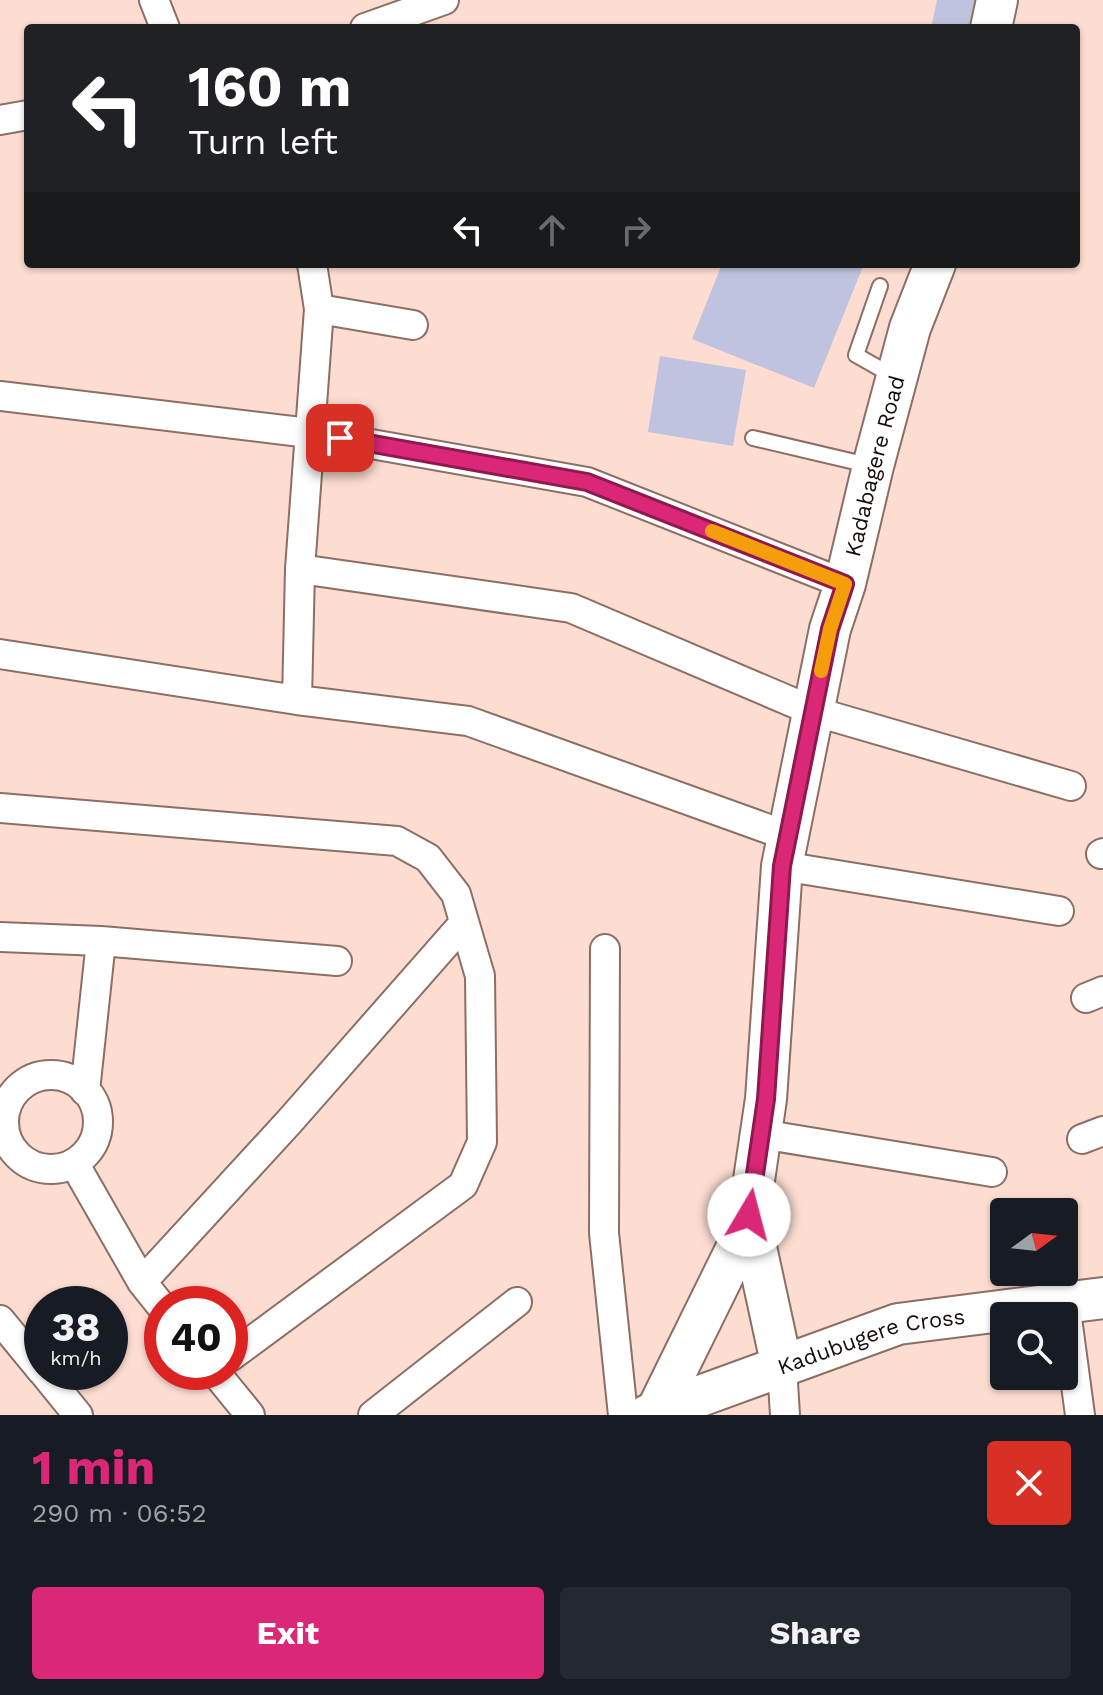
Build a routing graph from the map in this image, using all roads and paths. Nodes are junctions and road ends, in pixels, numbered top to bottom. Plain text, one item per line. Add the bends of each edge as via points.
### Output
1 (154, 0) edge
2 (444, 0) edge
3 (997, 0) edge
4 (163, 24) edge
5 (376, 24) edge
6 (992, 24) edge
7 (24, 116) edge
8 (0, 120) edge
9 (313, 268) edge
10 (933, 268) edge
11 (880, 286) dead end
12 (319, 309) junction
13 (413, 325) dead end
14 (897, 378) junction
15 (0, 396) edge
16 (309, 433) junction
17 (753, 438) dead end
18 (873, 466) junction
19 (300, 569) junction
20 (845, 584) junction
21 (0, 654) edge
22 (297, 700) junction
23 (813, 711) junction
24 (1071, 786) dead end
25 (0, 808) edge
26 (785, 851) junction
27 (1059, 911) dead end
28 (464, 923) junction
29 (0, 937) edge
30 (101, 941) junction
31 (605, 949) dead end
32 (337, 961) dead end
33 (8, 1091) edge
34 (85, 1091) junction
35 (761, 1134) junction
36 (10, 1160) edge
37 (74, 1163) junction
38 (992, 1172) dead end
39 (749, 1215) junction
40 (142, 1282) junction
41 (145, 1286) edge
42 (1084, 1301) edge
43 (517, 1302) dead end
44 (0, 1320) edge
45 (248, 1344) edge
46 (10, 1353) edge
47 (782, 1367) junction
48 (57, 1390) edge
49 (230, 1390) edge
50 (642, 1414) edge
51 (78, 1415) edge
52 (250, 1415) edge
53 (373, 1415) edge
54 (785, 1415) edge
55 (1080, 1415) edge

1 - 4 street
2 - 5 street
3 - 6 street
7 - 8 street
9 - 12 street
10 - 14 street, Kadabagere Road
11 - 14 lane via 856,355
12 - 13 street
12 - 16 street
14 - 18 street, Kadabagere Road
15 - 16 street
16 - 19 street
16 - 20 street via 587,482
17 - 18 lane
18 - 20 street, Kadabagere Road
19 - 22 street
19 - 23 street via 571,608
20 - 23 street, Kadabagere Road
21 - 22 street
22 - 26 street via 468,721
23 - 24 street
23 - 26 street, Kadabagere Road
25 - 28 street via 397,841 428,858 456,894
26 - 27 street
26 - 35 street, Kadabagere Road
28 - 40 street
28 - 45 street via 480,976 482,1142 463,1185
29 - 30 street
30 - 32 street
30 - 34 street
31 - 50 street via 604,1233
33 - 34 street via 42,1076 73,1081
33 - 36 street via 4,1118
34 - 37 street via 97,1116 97,1130 93,1143
35 - 38 street
35 - 39 street, Kadabagere Road
36 - 37 street via 46,1169
37 - 40 street
39 - 47 street
39 - 50 street, Kadabagere Road via 704,1318
40 - 41 street
42 - 47 street, Kadubugere Cross via 898,1324
42 - 55 street
43 - 53 street
44 - 46 street
47 - 50 street, Kadubugere Cross
47 - 54 street
48 - 51 street
49 - 52 street

